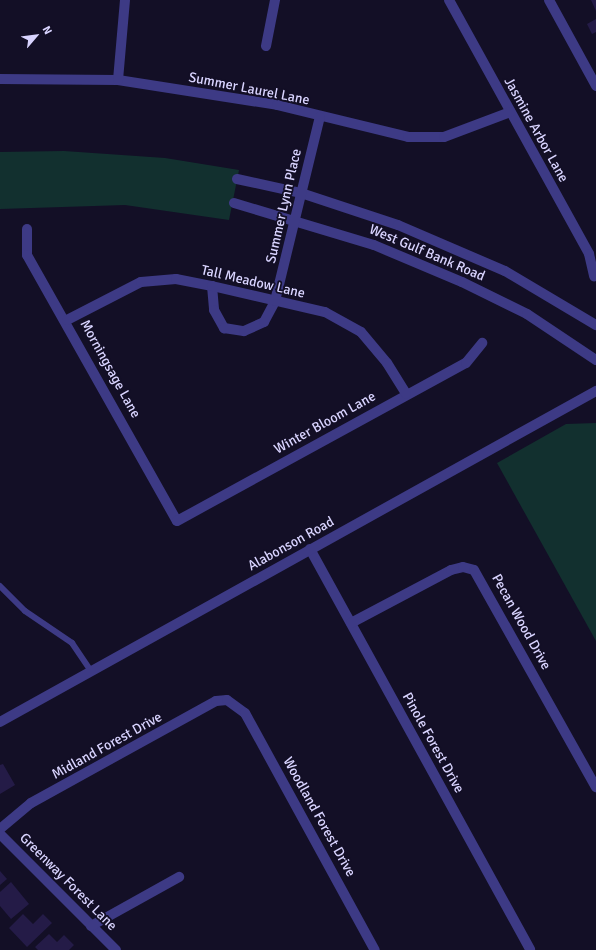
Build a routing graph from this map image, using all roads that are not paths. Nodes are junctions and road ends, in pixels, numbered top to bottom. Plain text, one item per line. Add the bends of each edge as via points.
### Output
1 (124, 0) edge
2 (275, 0) edge
3 (449, 0) edge
4 (549, 0) edge
5 (266, 46) dead end
6 (0, 79) edge
7 (118, 80) junction
8 (596, 86) edge
9 (510, 112) junction
10 (320, 117) junction
11 (238, 179) dead end
12 (300, 194) junction
13 (234, 203) dead end
14 (297, 219) junction
15 (26, 230) dead end
16 (594, 276) dead end
17 (212, 286) junction
18 (275, 301) junction
19 (67, 320) junction
20 (596, 326) edge
21 (482, 343) dead end
22 (596, 360) edge
23 (596, 390) edge
24 (406, 394) junction
25 (177, 521) joint
26 (310, 549) junction
27 (0, 586) edge
28 (351, 623) junction
29 (90, 671) junction
30 (233, 702) joint
31 (0, 722) edge
32 (596, 787) edge
33 (0, 829) edge
34 (0, 834) edge
35 (179, 877) dead end
36 (91, 926) junction
37 (116, 950) edge
38 (375, 950) edge
39 (530, 950) edge

1 - 7 street
2 - 5 street
3 - 9 street, Jasmine Arbor Lane
4 - 8 street
6 - 7 street, Summer Laurel Lane
7 - 10 street, Summer Laurel Lane via 277,105
9 - 10 street, Summer Laurel Lane via 444,137 408,137
9 - 16 street, Jasmine Arbor Lane via 589,254
10 - 12 street, Summer Lynn Place
11 - 12 street, West Gulf Bank Road
12 - 14 street, Summer Lynn Place
12 - 20 street, West Gulf Bank Road via 398,225 455,249 505,272
13 - 14 street, West Gulf Bank Road
14 - 18 street, Summer Lynn Place
14 - 22 street, West Gulf Bank Road via 374,245 462,282 526,314
15 - 19 street, Morningsage Lane via 27,254
17 - 18 street, Tall Meadow Lane
17 - 18 street, Summer Lynn Place via 214,310 224,328 244,331 264,322
17 - 19 street, Tall Meadow Lane via 176,279 141,282
18 - 24 street, Tall Meadow Lane via 325,312 361,332 388,363
19 - 25 street, Morningsage Lane
21 - 24 street, Winter Bloom Lane via 466,362
23 - 26 street, Alabonson Road
24 - 25 street, Winter Bloom Lane
26 - 28 street, Pinole Forest Drive
26 - 29 street, Alabonson Road
27 - 29 lane via 25,611 72,643
28 - 32 street, Pecan Wood Drive via 450,570 463,567 474,570
28 - 39 street, Pinole Forest Drive
29 - 31 street, Alabonson Road
30 - 33 street, Midland Forest Drive via 222,700 209,705 31,803
30 - 38 street, Woodland Forest Drive via 245,712
34 - 36 street, Greenway Forest Lane
35 - 36 street
36 - 37 street, Greenway Forest Lane

